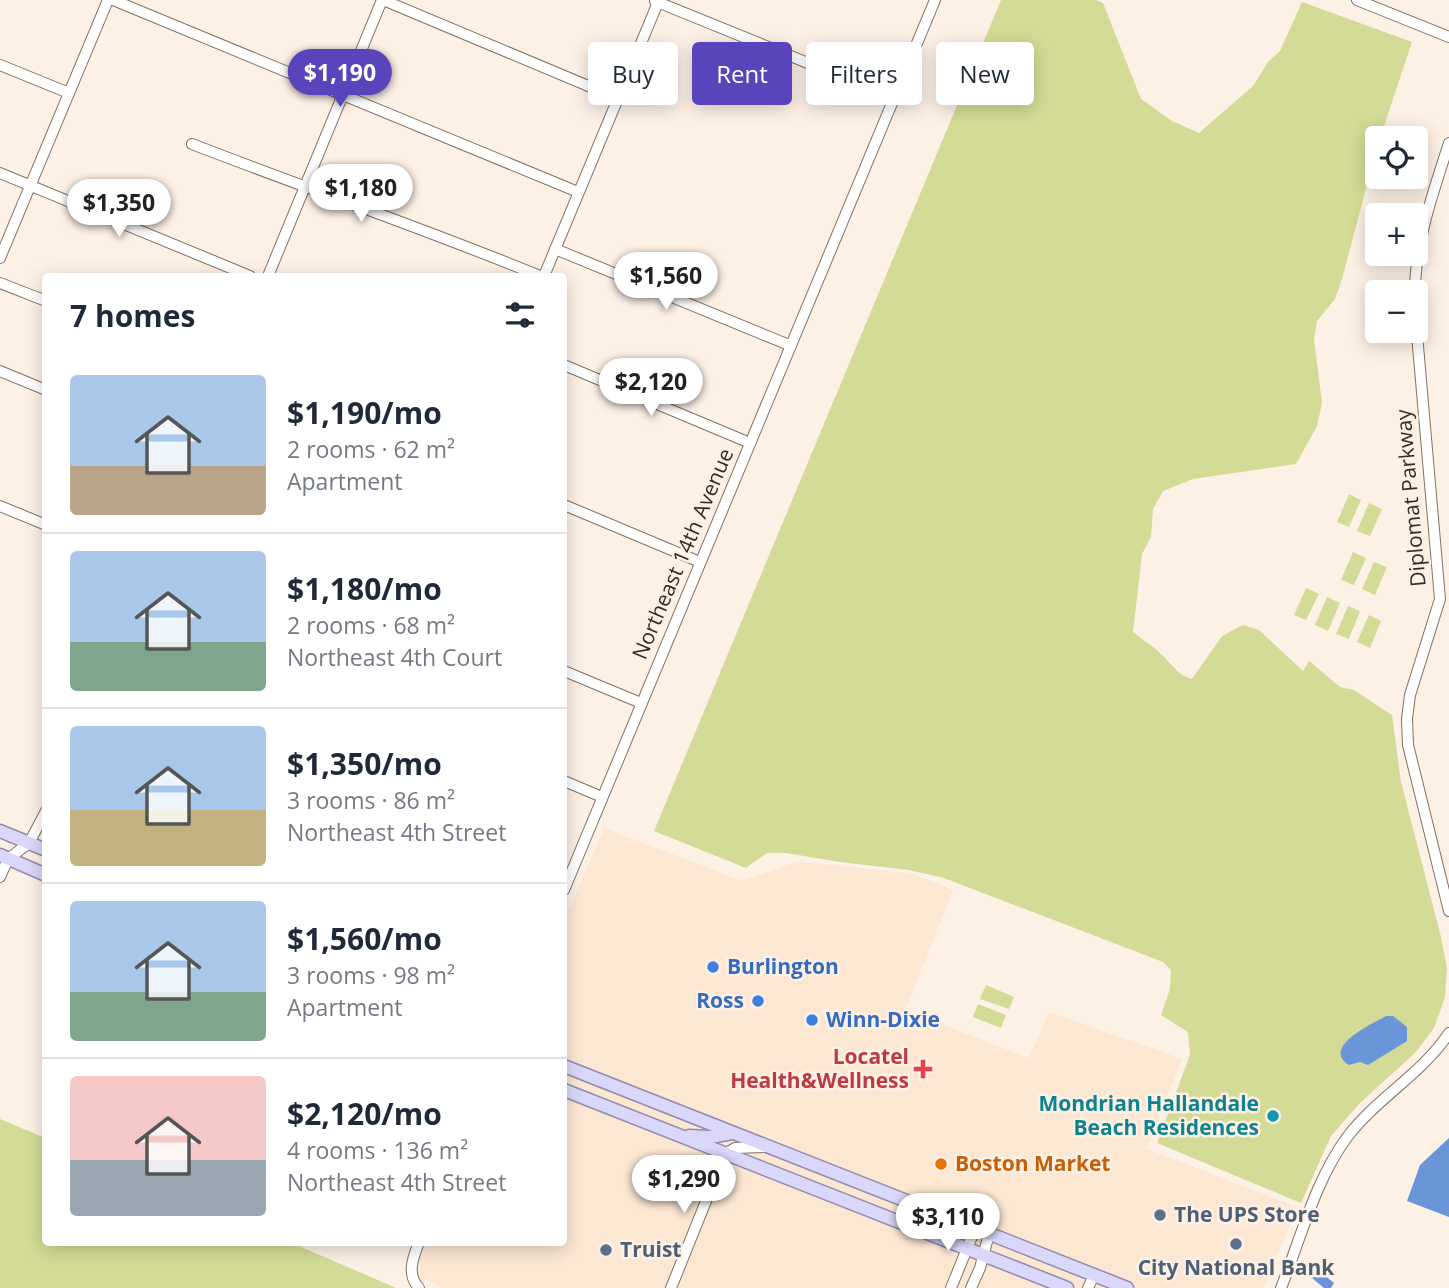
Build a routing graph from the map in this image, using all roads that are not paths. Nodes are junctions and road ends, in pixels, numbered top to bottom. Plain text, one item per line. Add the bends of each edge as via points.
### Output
1 (111, 0) edge
2 (383, 0) edge
3 (935, 0) edge
4 (1357, 0) edge
5 (657, 1) edge
6 (1449, 37) edge
7 (640, 42) edge
8 (917, 42) edge
9 (806, 62) edge
10 (0, 65) edge
11 (588, 86) edge
12 (69, 93) junction
13 (344, 94) junction
14 (614, 105) edge
15 (891, 105) edge
16 (1449, 143) edge
17 (192, 144) dead end
18 (0, 173) edge
19 (30, 186) junction
20 (304, 188) junction
21 (579, 192) junction
22 (555, 249) junction
23 (0, 258) edge
24 (243, 273) edge
25 (269, 273) edge
26 (534, 273) edge
27 (543, 273) edge
28 (1417, 280) edge
29 (0, 283) edge
30 (42, 299) edge
31 (1418, 343) edge
32 (789, 345) junction
33 (567, 366) edge
34 (0, 371) edge
35 (42, 388) edge
36 (750, 443) junction
37 (0, 506) edge
38 (567, 506) edge
39 (42, 523) edge
40 (700, 562) junction
41 (567, 672) edge
42 (641, 703) junction
43 (567, 782) edge
44 (601, 797) junction
45 (42, 819) edge
46 (0, 831) edge
47 (29, 843) junction
48 (42, 848) edge
49 (4, 857) edge
50 (42, 873) edge
51 (0, 877) edge
52 (567, 882) edge
53 (1449, 911) edge
54 (1449, 1033) edge
55 (567, 1067) edge
56 (567, 1091) edge
57 (732, 1133) junction
58 (678, 1136) junction
59 (770, 1147) junction
60 (725, 1154) junction
61 (975, 1229) junction
62 (989, 1234) junction
63 (418, 1246) edge
64 (968, 1247) junction
65 (984, 1254) junction
66 (1094, 1275) junction
67 (419, 1288) edge
68 (671, 1288) edge
69 (951, 1288) edge
70 (971, 1288) edge
71 (1067, 1288) edge
72 (1088, 1288) edge
73 (1127, 1288) edge
74 (1281, 1288) edge

1 - 12 street
1 - 13 street
2 - 11 street
2 - 13 street
3 - 8 street, Northeast 14th Avenue
4 - 6 street
5 - 7 street
5 - 9 street
10 - 12 street
12 - 19 street
13 - 20 street
13 - 21 street
14 - 21 street
15 - 32 street, Northeast 14th Avenue
16 - 28 street via 1422,240
17 - 20 street
18 - 19 street
19 - 23 street
19 - 24 street
20 - 25 street
20 - 26 street
21 - 22 street
22 - 27 street
22 - 32 street
29 - 30 street
31 - 53 street, Diplomat Parkway via 1440,599 1410,695 1408,745
32 - 36 street, Northeast 14th Avenue
33 - 36 street
34 - 35 street
36 - 40 street, Northeast 14th Avenue
37 - 39 street
38 - 40 street
40 - 42 street, Northeast 14th Avenue
41 - 42 street
42 - 44 street, Northeast 14th Avenue
43 - 44 street
44 - 52 street, Northeast 14th Avenue
45 - 47 street
46 - 47 main road
47 - 48 main road
47 - 49 street
49 - 50 main road
49 - 51 street
54 - 74 street via 1437,1052 1347,1137 1326,1174
55 - 57 main road
56 - 58 main road
57 - 58 main road
57 - 59 main road
58 - 60 main road
59 - 60 street via 735,1148
59 - 61 main road
60 - 64 main road
60 - 68 street
61 - 62 main road
61 - 64 street
62 - 65 street
62 - 66 main road
63 - 67 street via 411,1269
64 - 65 main road
64 - 69 street
65 - 70 street
65 - 71 main road
66 - 72 street
66 - 73 main road

